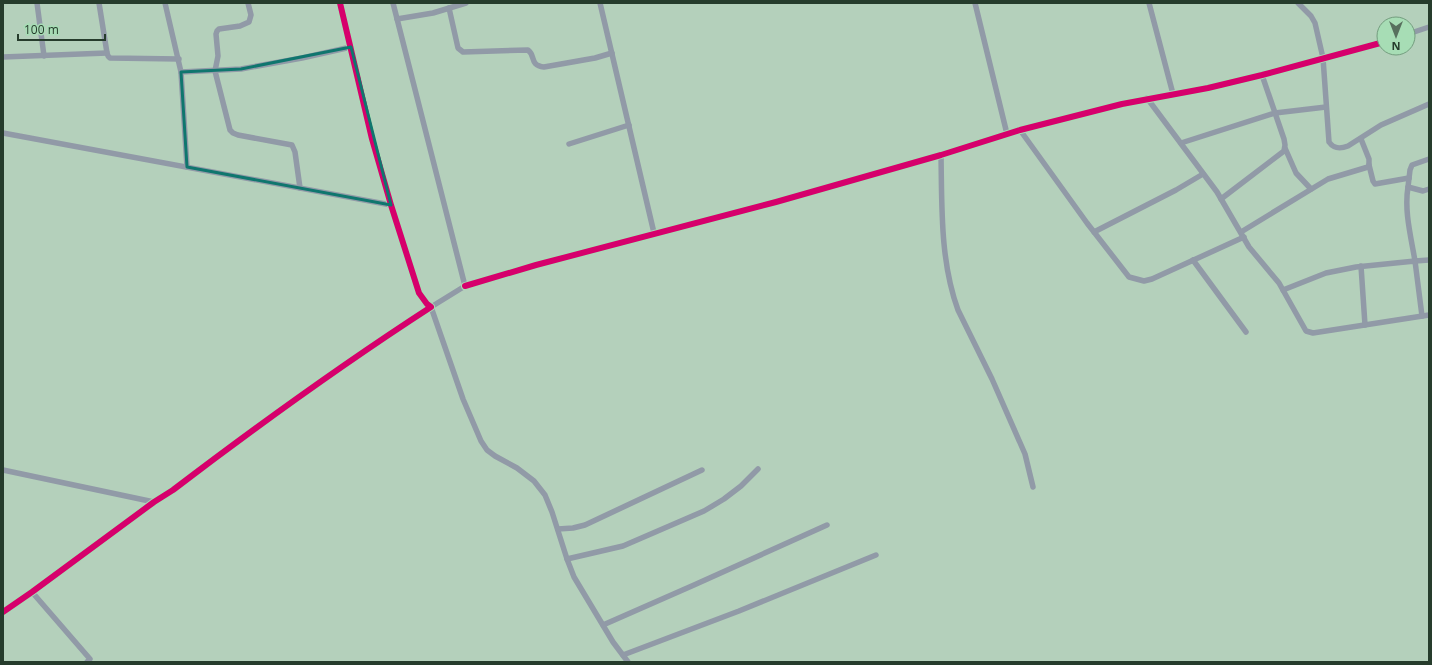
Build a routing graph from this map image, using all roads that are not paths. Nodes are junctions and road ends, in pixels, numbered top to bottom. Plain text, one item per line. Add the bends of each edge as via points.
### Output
1 (37, 3) edge
2 (99, 3) edge
3 (166, 3) edge
4 (248, 3) edge
5 (340, 3) edge
6 (393, 3) edge
7 (466, 3) edge
8 (600, 3) edge
9 (976, 3) edge
10 (1149, 3) edge
11 (1298, 3) edge
12 (449, 8) junction
13 (396, 19) junction
14 (1429, 27) edge
15 (1416, 31) edge
16 (1376, 44) edge
17 (351, 47) junction
18 (106, 53) junction
19 (612, 53) junction
20 (44, 56) junction
21 (3, 57) edge
22 (1323, 58) junction
23 (179, 59) junction
24 (215, 71) junction
25 (181, 72) junction
26 (1262, 75) junction
27 (1174, 94) junction
28 (1147, 98) junction
29 (1429, 104) edge
30 (1326, 106) junction
31 (1275, 113) junction
32 (629, 124) junction
33 (1020, 130) junction
34 (3, 133) edge
35 (1007, 134) junction
36 (1361, 139) junction
37 (1181, 143) junction
38 (569, 144) dead end
39 (1285, 148) junction
40 (940, 155) junction
41 (1429, 158) edge
42 (1369, 165) junction
43 (187, 167) junction
44 (1203, 174) junction
45 (1409, 178) junction
46 (1408, 187) junction
47 (300, 188) junction
48 (1429, 189) edge
49 (1311, 190) junction
50 (1222, 199) junction
51 (391, 205) junction
52 (1094, 232) junction
53 (654, 233) junction
54 (1243, 235) junction
55 (1193, 260) junction
56 (1429, 260) edge
57 (1415, 261) junction
58 (1362, 266) junction
59 (465, 286) junction
60 (1283, 290) junction
61 (431, 307) junction
62 (1429, 315) edge
63 (1422, 316) junction
64 (1365, 325) junction
65 (1246, 332) dead end
66 (758, 469) dead end
67 (3, 470) edge
68 (702, 470) dead end
69 (1032, 486) dead end
70 (154, 502) junction
71 (827, 525) dead end
72 (558, 529) junction
73 (876, 555) dead end
74 (566, 559) junction
75 (32, 592) junction
76 (3, 612) edge
77 (603, 624) junction
78 (623, 655) junction
79 (90, 661) edge
80 (628, 662) edge

1 - 20 street
2 - 18 street
3 - 23 street
4 - 24 street via 251,15 249,22 217,31 218,63
5 - 17 street
6 - 13 street
7 - 12 street
8 - 19 street
9 - 35 street
10 - 27 street
11 - 22 street via 1315,23
12 - 13 street
12 - 19 street via 458,48 463,52 528,50 534,63 544,67
13 - 59 street
14 - 15 street
16 - 22 street
17 - 24 street via 241,69
17 - 51 street via 370,131
18 - 20 street
18 - 23 street via 115,59
19 - 32 street
20 - 21 street
22 - 26 street
22 - 30 street
23 - 25 street
24 - 25 street
24 - 47 street via 232,133 292,145
25 - 43 street
26 - 27 street
26 - 31 street
27 - 28 street
28 - 33 street
28 - 37 street
29 - 36 street via 1381,125
30 - 31 street
30 - 36 street via 1329,142 1332,146 1344,148
31 - 37 street
31 - 39 street
32 - 38 street
32 - 53 street
33 - 35 street
33 - 52 street
34 - 43 street
35 - 40 street
36 - 42 street
37 - 44 street
39 - 49 street via 1296,173
39 - 50 street
40 - 53 street via 776,202
40 - 69 street via 946,261 954,300 1025,454
41 - 45 street via 1412,165
42 - 45 street via 1375,184
42 - 49 street via 1335,176
43 - 47 street
44 - 50 street
44 - 52 street via 1170,194
45 - 46 street
46 - 48 street via 1423,191
46 - 57 street via 1407,208
47 - 51 street
49 - 54 street
50 - 54 street
51 - 61 street via 419,293
52 - 55 street via 1129,277 1144,281 1152,279
53 - 59 street via 536,264
54 - 55 street
54 - 60 street
55 - 65 street
56 - 57 street
57 - 58 street
57 - 63 street
58 - 60 street via 1319,275
58 - 64 street
59 - 61 street
60 - 64 street via 1304,329 1310,333
61 - 70 street via 370,347
61 - 72 street via 463,399 481,441 487,450 534,481 545,494
62 - 63 street
63 - 64 street
66 - 74 street via 741,486 704,511 623,546
67 - 70 street
68 - 72 street via 585,525
70 - 75 street
71 - 77 street
72 - 74 street
73 - 78 street
74 - 77 street
75 - 76 street
75 - 79 street
77 - 78 street
78 - 80 street

